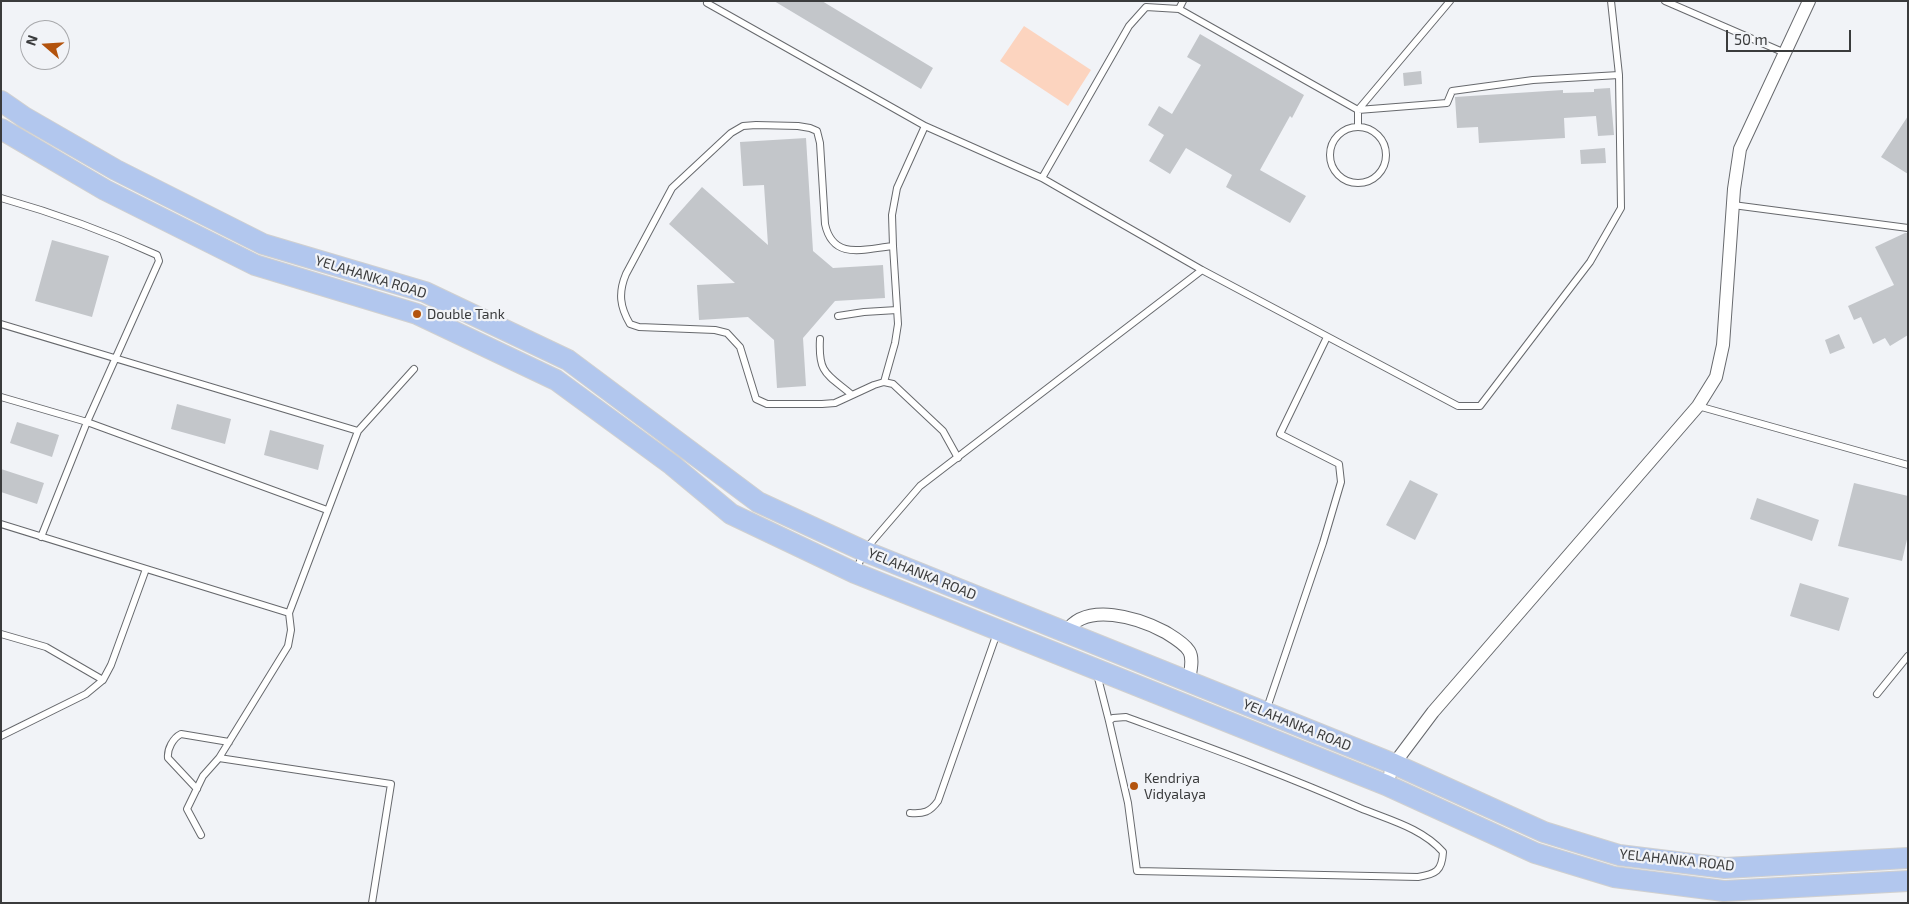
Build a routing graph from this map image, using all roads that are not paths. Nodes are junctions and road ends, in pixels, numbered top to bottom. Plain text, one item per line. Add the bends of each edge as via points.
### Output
1 (1183, 1) edge
2 (1450, 1) edge
3 (1611, 1) edge
4 (1665, 1) edge
5 (1809, 1) edge
6 (707, 3) dead end
7 (1180, 9) junction
8 (1785, 53) junction
9 (1619, 75) junction
10 (1, 101) edge
11 (1358, 110) junction
12 (925, 126) junction
13 (1358, 127) junction
14 (1, 129) edge
15 (1042, 178) junction
16 (1, 198) edge
17 (1733, 205) junction
18 (1908, 228) edge
19 (893, 246) junction
20 (1202, 270) junction
21 (897, 310) junction
22 (838, 316) dead end
23 (1, 324) edge
24 (1327, 337) junction
25 (820, 339) dead end
26 (115, 358) junction
27 (414, 368) dead end
28 (884, 382) junction
29 (852, 395) junction
30 (1, 397) edge
31 (1698, 406) junction
32 (87, 422) junction
33 (358, 431) junction
34 (958, 458) junction
35 (1908, 465) edge
36 (327, 510) junction
37 (1, 524) edge
38 (41, 537) junction
39 (864, 551) junction
40 (146, 569) junction
41 (855, 572) junction
42 (289, 613) junction
43 (998, 630) junction
44 (1066, 632) junction
45 (1, 634) edge
46 (1908, 656) edge
47 (1096, 669) junction
48 (103, 680) junction
49 (1189, 681) junction
50 (1877, 694) dead end
51 (1265, 712) junction
52 (1109, 722) junction
53 (1, 736) edge
54 (229, 742) junction
55 (219, 758) junction
56 (1394, 764) junction
57 (1386, 785) junction
58 (197, 789) junction
59 (910, 814) dead end
60 (201, 835) dead end
61 (1908, 858) edge
62 (1908, 880) edge
63 (372, 903) edge

1 - 7 lane
2 - 11 lane
3 - 9 lane
4 - 8 lane
5 - 8 street
6 - 12 lane
7 - 11 lane
7 - 15 lane via 1146,7 1129,26
8 - 17 street via 1740,149
9 - 11 lane via 1532,80 1452,91 1447,103
9 - 24 lane via 1621,208 1590,262 1480,406 1458,406
10 - 39 main road, YELAHANKA ROAD via 116,170 263,244 425,292 568,360 758,502
11 - 13 lane
12 - 15 lane
12 - 19 lane via 897,188 892,215
13 - 13 lane via 1374,132 1385,146 1386,155 1380,172 1374,178 1357,183 1340,176 1331,160 1331,150 1340,134
14 - 41 main road, YELAHANKA ROAD via 105,190 255,265 417,314 556,380 672,465 731,514
15 - 20 lane
16 - 26 lane via 44,210 157,255 159,261
17 - 18 lane
17 - 31 street via 1723,345 1716,377
19 - 21 lane
19 - 29 lane via 852,250 839,248 831,242 825,224 817,131 798,126 743,126 731,132 672,188 621,286 620,298 630,324 727,333 740,347 756,399 767,404 822,404
20 - 24 lane
20 - 34 lane
21 - 22 lane
21 - 28 lane via 895,343
23 - 26 lane
24 - 51 lane via 1280,434 1339,464 1341,482
25 - 29 lane via 821,366
26 - 32 lane
26 - 33 lane
27 - 33 lane
28 - 29 lane
28 - 34 lane via 893,384 943,431
30 - 32 lane
31 - 35 lane
31 - 56 street via 1433,712
32 - 36 lane
32 - 38 lane
33 - 36 lane
34 - 39 lane via 920,486
36 - 42 lane
37 - 38 lane
38 - 40 lane
39 - 41 lane
39 - 44 main road, YELAHANKA ROAD
40 - 42 lane
40 - 48 lane
41 - 43 main road, YELAHANKA ROAD
42 - 54 lane via 291,630 288,646
43 - 47 main road, YELAHANKA ROAD
43 - 59 lane via 938,801 926,812
44 - 49 main road, YELAHANKA ROAD
44 - 49 street via 1077,622 1100,615 1117,615 1158,628 1177,639 1189,652
45 - 48 lane via 46,647
46 - 50 lane
47 - 52 lane
47 - 57 main road, YELAHANKA ROAD
48 - 53 lane via 86,694
49 - 51 main road, YELAHANKA ROAD
51 - 56 main road, YELAHANKA ROAD
52 - 52 lane via 1113,718 1126,717 1303,783 1411,828 1432,840 1443,852 1442,865 1434,874 1418,877 1137,871 1128,803
54 - 55 lane
54 - 58 lane via 181,734 176,737 168,758
55 - 58 lane via 202,776
55 - 63 lane via 391,784
56 - 57 street
56 - 61 main road, YELAHANKA ROAD via 1544,832 1619,855 1725,868
57 - 62 main road, YELAHANKA ROAD via 1536,853 1614,877 1724,891
58 - 60 lane via 188,809

